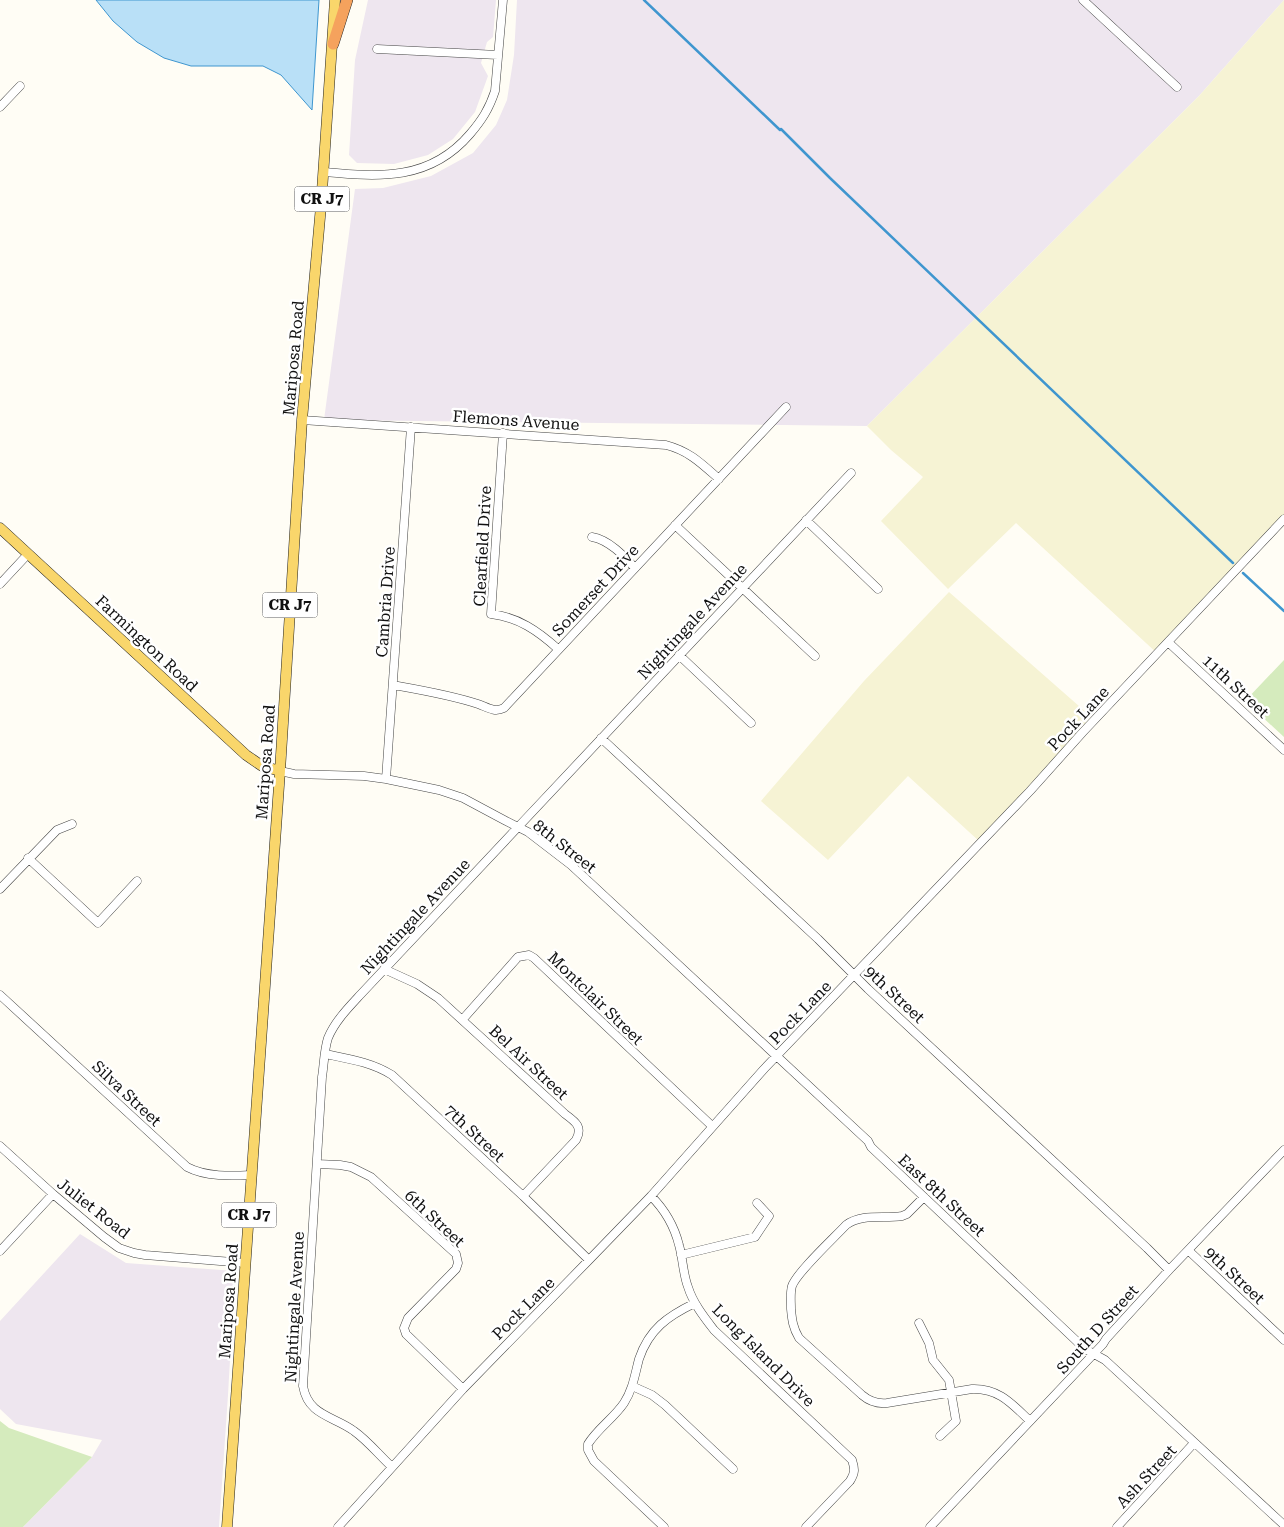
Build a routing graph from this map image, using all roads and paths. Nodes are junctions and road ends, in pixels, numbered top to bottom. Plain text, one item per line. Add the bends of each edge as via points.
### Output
1 (335, 0) edge
2 (347, 0) edge
3 (503, 0) edge
4 (1083, 0) edge
5 (333, 44) junction
6 (377, 49) dead end
7 (498, 55) junction
8 (20, 86) dead end
9 (1177, 88) dead end
10 (0, 107) edge
11 (324, 172) junction
12 (786, 408) dead end
13 (302, 420) junction
14 (411, 427) junction
15 (503, 433) junction
16 (851, 473) dead end
17 (719, 479) junction
18 (1284, 519) edge
19 (806, 520) junction
20 (675, 525) junction
21 (0, 528) edge
22 (592, 537) dead end
23 (28, 554) junction
24 (635, 568) junction
25 (0, 584) edge
26 (742, 588) junction
27 (878, 589) dead end
28 (1168, 642) junction
29 (558, 649) junction
30 (678, 655) junction
31 (815, 656) dead end
32 (393, 685) junction
33 (751, 723) dead end
34 (601, 738) junction
35 (1284, 750) edge
36 (280, 771) junction
37 (386, 779) junction
38 (72, 824) dead end
39 (518, 827) junction
40 (28, 858) junction
41 (137, 881) dead end
42 (0, 889) edge
43 (384, 969) junction
44 (855, 975) junction
45 (0, 995) edge
46 (463, 1019) junction
47 (326, 1054) junction
48 (777, 1056) junction
49 (712, 1126) junction
50 (0, 1146) edge
51 (1283, 1152) edge
52 (317, 1164) junction
53 (252, 1175) junction
54 (53, 1194) junction
55 (523, 1196) junction
56 (650, 1196) junction
57 (924, 1197) junction
58 (757, 1203) dead end
59 (0, 1251) edge
60 (1189, 1251) junction
61 (681, 1255) junction
62 (589, 1260) junction
63 (245, 1263) junction
64 (1169, 1270) junction
65 (695, 1303) junction
66 (919, 1324) dead end
67 (1284, 1340) edge
68 (1092, 1353) junction
69 (632, 1386) junction
70 (463, 1389) junction
71 (952, 1392) junction
72 (1030, 1421) junction
73 (940, 1436) dead end
74 (1194, 1443) junction
75 (392, 1467) junction
76 (733, 1469) dead end
77 (1284, 1525) edge
78 (227, 1527) edge
79 (338, 1527) edge
80 (664, 1527) edge
81 (806, 1527) edge
82 (930, 1527) edge
83 (1117, 1527) edge

1 - 5 main road, Mariposa Road / CR J7
2 - 5 highway
3 - 7 street
4 - 9 street
5 - 11 main road, Mariposa Road / CR J7
6 - 7 street
7 - 11 street via 490,105 462,143 439,161 418,170 387,175
8 - 10 street
11 - 13 main road, Mariposa Road / CR J7
12 - 17 street, Somerset Drive
13 - 14 street, Flemons Avenue
13 - 36 main road, Mariposa Road / CR J7
14 - 15 street, Flemons Avenue
14 - 32 street, Cambria Drive
15 - 17 street, Flemons Avenue via 666,445 694,457
15 - 29 street, Clearfield Drive via 490,614 510,618 534,629
16 - 19 street, Nightingale Avenue
17 - 20 street, Somerset Drive
18 - 28 street, Pock Lane
19 - 26 street, Nightingale Avenue
19 - 27 street
20 - 24 street, Somerset Drive
20 - 26 street
21 - 23 main road, Farmington Road
22 - 24 street via 618,551
23 - 25 street
23 - 36 main road, Farmington Road via 246,755 262,766
24 - 29 street, Somerset Drive
26 - 30 street, Nightingale Avenue
26 - 31 street
28 - 35 street, 11th Street
28 - 44 street, Pock Lane
29 - 32 street, Somerset Drive via 500,710
30 - 33 street
30 - 34 street, Nightingale Avenue
32 - 37 street, Cambria Drive
34 - 39 street, Nightingale Avenue
34 - 44 street, 9th Street
36 - 37 street, 8th Street
36 - 53 main road, Mariposa Road / CR J7
37 - 39 street, 8th Street via 462,798
38 - 40 street via 57,830
39 - 43 street, Nightingale Avenue
39 - 48 street, 8th Street via 571,865
40 - 41 street via 98,923
40 - 42 street
43 - 46 street, Bel Air Street via 416,984
43 - 47 street, Nightingale Avenue via 335,1025
44 - 48 street, Pock Lane
44 - 64 street, 9th Street
45 - 53 street, Silva Street via 187,1167 209,1174
46 - 49 street, Montclair Street via 518,957 529,955
46 - 55 street, Bel Air Street via 579,1127 576,1140
47 - 52 street, Nightingale Avenue
47 - 55 street, 7th Street via 365,1062 392,1076
48 - 49 street, Pock Lane
48 - 57 street, East 8th Street
49 - 56 street, Pock Lane
50 - 54 street, Juliet Road
51 - 60 street, South D Street
52 - 70 street, 6th Street via 351,1167 371,1177 456,1254 456,1269 408,1318 404,1328 406,1334
52 - 75 street, Nightingale Avenue via 304,1391 312,1406 353,1430
53 - 63 main road, Mariposa Road / CR J7
54 - 59 street
54 - 63 street, Juliet Road via 119,1248 145,1255
55 - 62 street, 7th Street
56 - 61 street, Long Island Drive via 668,1216
56 - 62 street, Pock Lane
57 - 68 street, East 8th Street
57 - 71 street via 902,1216 860,1218 846,1225 794,1282 792,1322 799,1338 870,1400 882,1404
58 - 61 street via 769,1216 755,1237
60 - 64 street, South D Street
60 - 67 street, 9th Street
61 - 65 street, Long Island Drive
62 - 70 street, Pock Lane
63 - 78 main road, Mariposa Road / CR J7
64 - 68 street, South D Street
65 - 69 street via 668,1318 652,1334 640,1358
65 - 81 street, Long Island Drive via 714,1330 852,1460 855,1468 850,1481
66 - 71 street via 933,1360 949,1380
68 - 72 street, South D Street
68 - 74 street, East 8th Street via 1105,1360
69 - 76 street via 664,1405
69 - 80 street via 618,1412 588,1444 588,1450 594,1461
70 - 75 street, Pock Lane
71 - 72 street via 988,1390 1009,1400
71 - 73 street via 956,1421
72 - 82 street, South D Street
74 - 77 street, East 8th Street
74 - 83 street, Ash Street
75 - 79 street, Pock Lane

